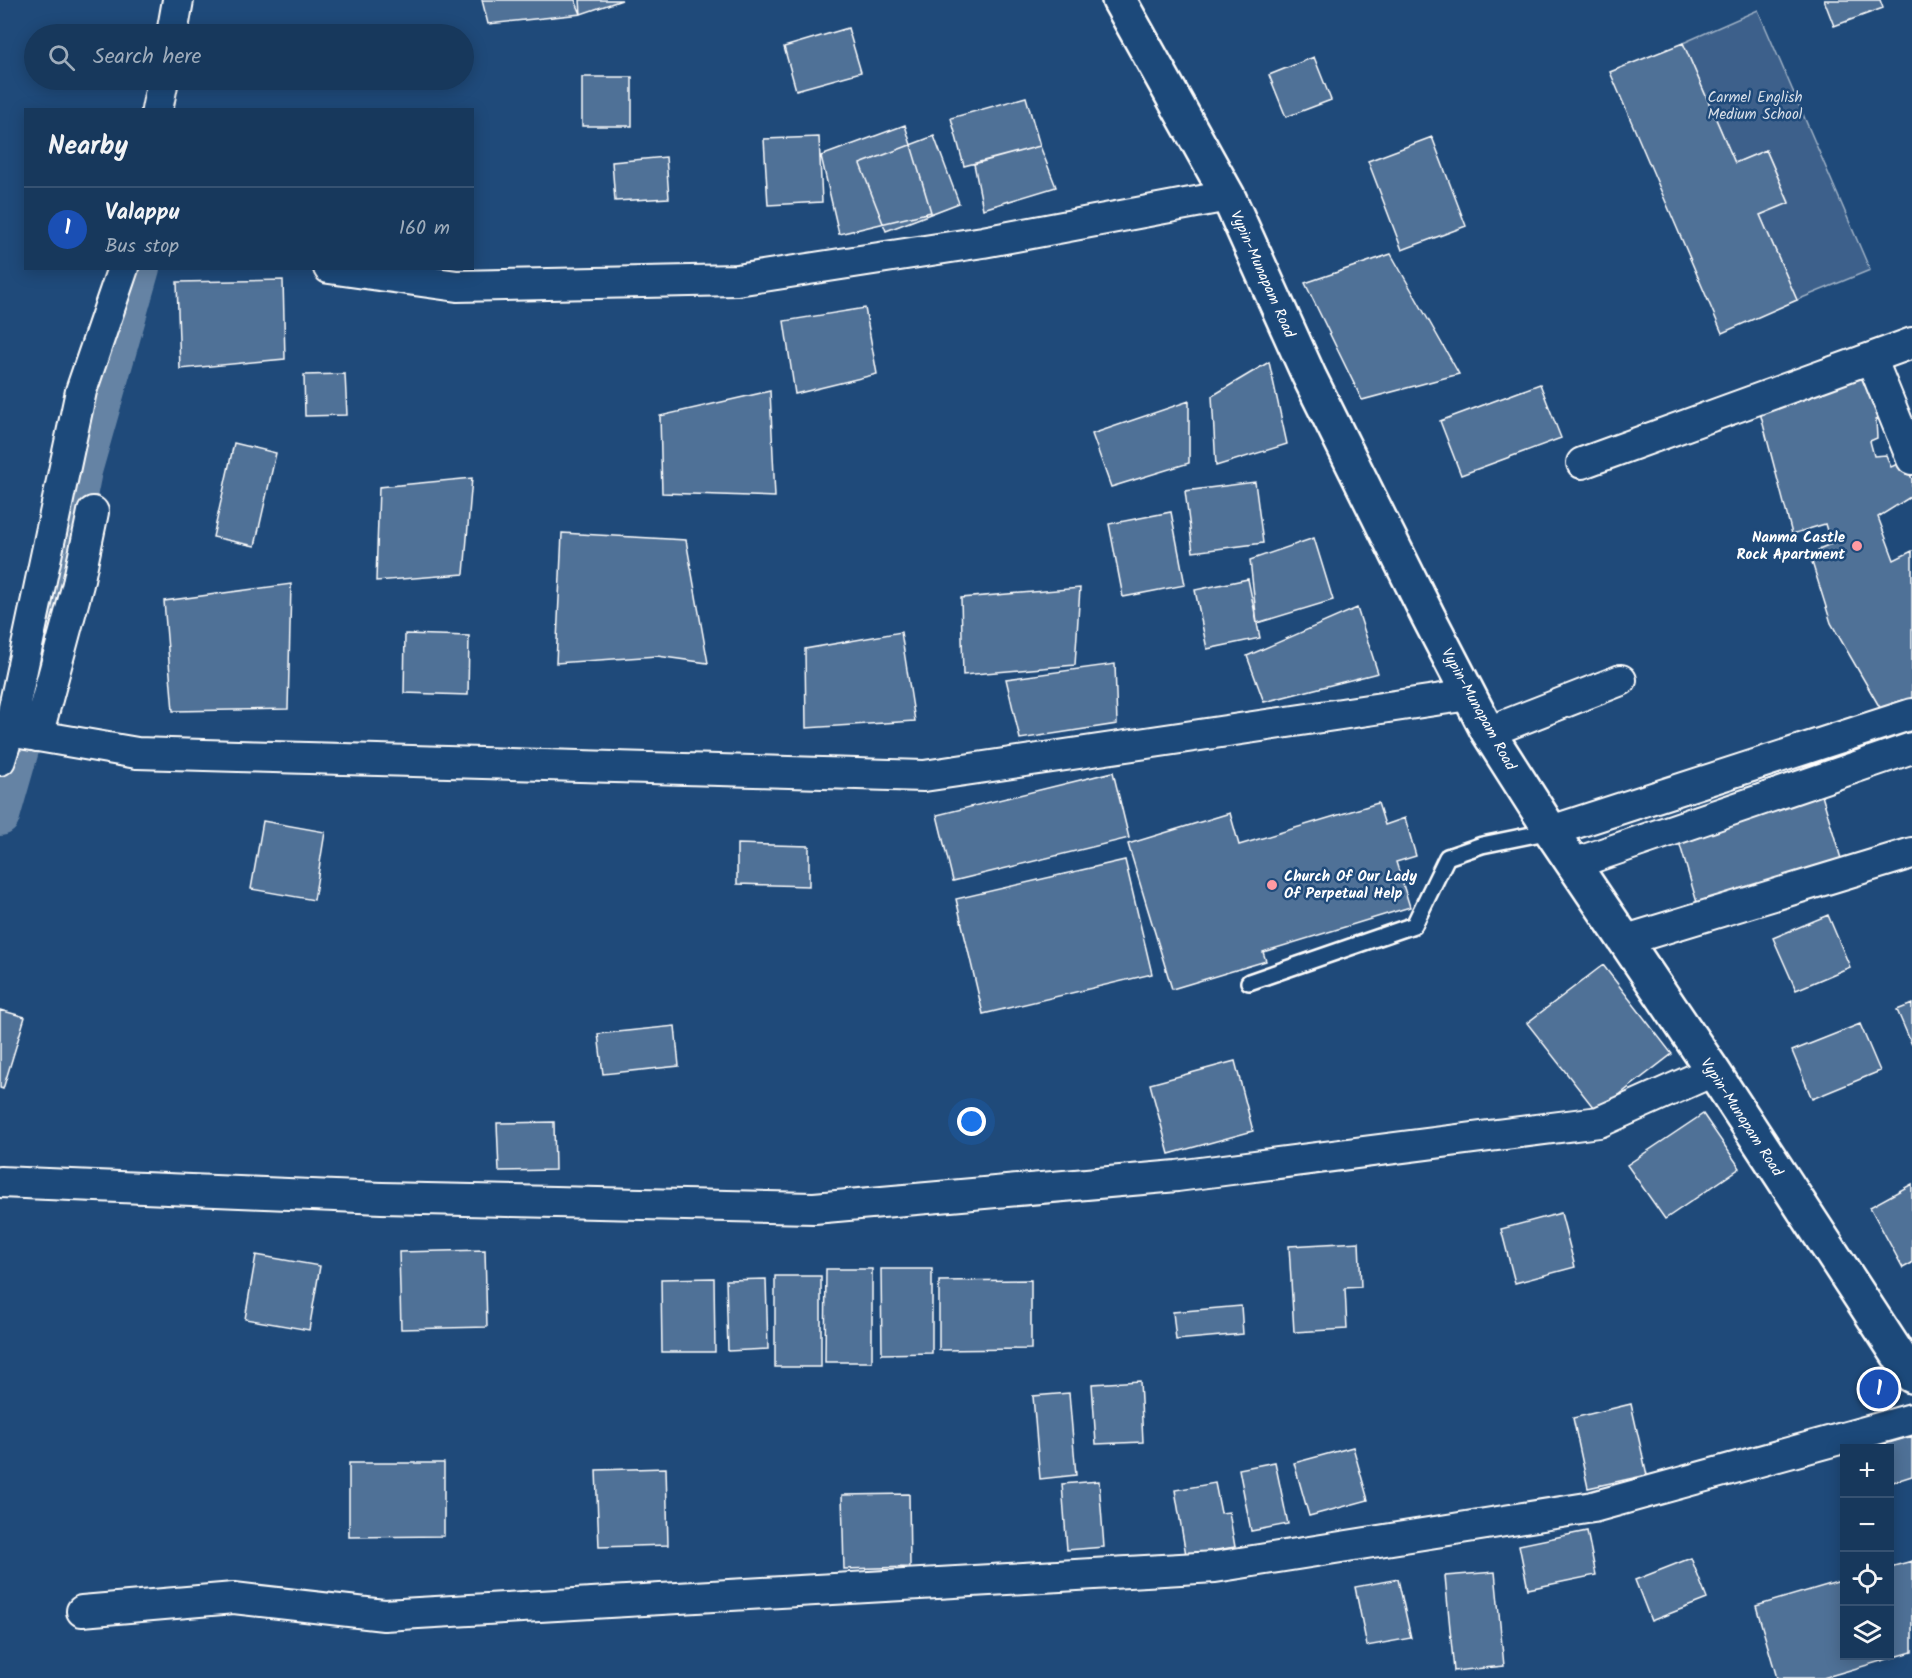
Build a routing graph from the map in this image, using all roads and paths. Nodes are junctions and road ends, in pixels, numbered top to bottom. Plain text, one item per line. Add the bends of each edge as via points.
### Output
1 (178, 0) edge
2 (1119, 0) edge
3 (174, 24) edge
4 (161, 90) edge
5 (157, 108) edge
6 (1228, 196) junction
7 (122, 270) edge
8 (343, 270) edge
9 (1912, 344) edge
10 (1871, 358) junction
11 (1912, 459) edge
12 (1582, 463) dead end
13 (93, 512) dead end
14 (1621, 680) dead end
15 (1469, 695) junction
16 (1912, 714) edge
17 (1488, 732) junction
18 (23, 734) junction
19 (1912, 748) edge
20 (0, 760) edge
21 (1551, 831) junction
22 (1912, 853) edge
23 (1573, 864) junction
24 (1626, 940) junction
25 (1249, 982) dead end
26 (1713, 1071) junction
27 (0, 1182) edge
28 (1912, 1376) edge
29 (1912, 1419) edge
30 (82, 1611) dead end

1 - 3 street
2 - 6 main road, Vypin-Munapam Road
4 - 5 street
6 - 8 street via 983,242 737,280 457,286
6 - 15 main road, Vypin-Munapam Road via 1308,376
7 - 18 street via 81,391
9 - 10 street
10 - 11 street
10 - 12 street
13 - 18 street via 78,584
14 - 17 street
15 - 17 main road, Vypin-Munapam Road
15 - 18 street via 924,776 137,753
16 - 21 street
17 - 21 main road, Vypin-Munapam Road
18 - 20 street
19 - 23 street
21 - 23 main road, Vypin-Munapam Road
21 - 25 lane via 1447,856 1414,925
22 - 24 street
23 - 24 main road, Vypin-Munapam Road
24 - 26 main road, Vypin-Munapam Road
26 - 27 street via 1599,1122 1177,1176 814,1208 382,1198
26 - 28 main road, Vypin-Munapam Road
29 - 30 street via 1593,1507 1215,1567 384,1615 234,1598

